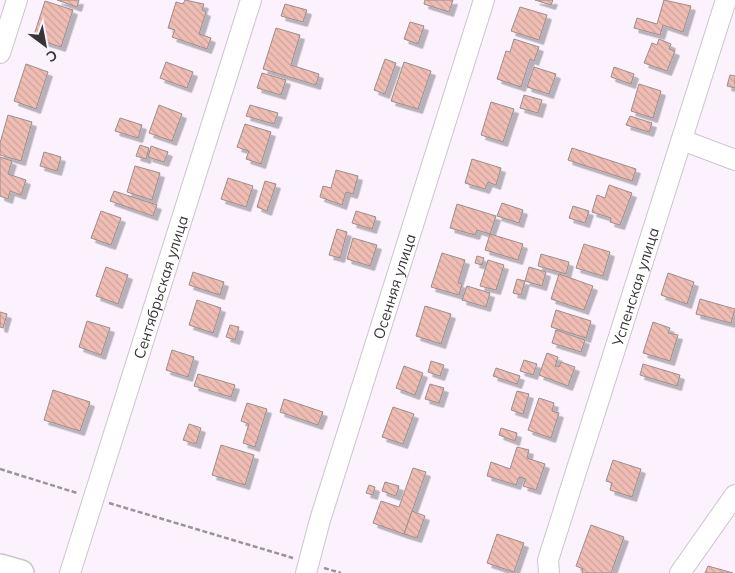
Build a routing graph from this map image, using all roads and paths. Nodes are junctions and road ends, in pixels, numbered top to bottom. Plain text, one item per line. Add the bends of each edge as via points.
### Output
1 (17, 0) edge
2 (251, 0) edge
3 (484, 0) edge
4 (726, 0) edge
5 (0, 53) edge
6 (682, 140) junction
7 (735, 160) edge
8 (0, 469) edge
9 (735, 495) edge
10 (93, 498) junction
11 (0, 567) edge
12 (308, 568) edge
13 (21, 573) edge
14 (70, 573) edge
15 (341, 573) edge
16 (549, 573) edge
17 (680, 573) edge

1 - 5 street
2 - 10 street, Сентябрьская улица
3 - 12 street, Осенняя улица via 320,520
4 - 6 street, Успенская улица
6 - 7 street
6 - 16 street, Успенская улица via 548,560
8 - 10 path
9 - 17 street
10 - 12 path
10 - 14 street, Сентябрьская улица
11 - 13 main road
12 - 15 path

